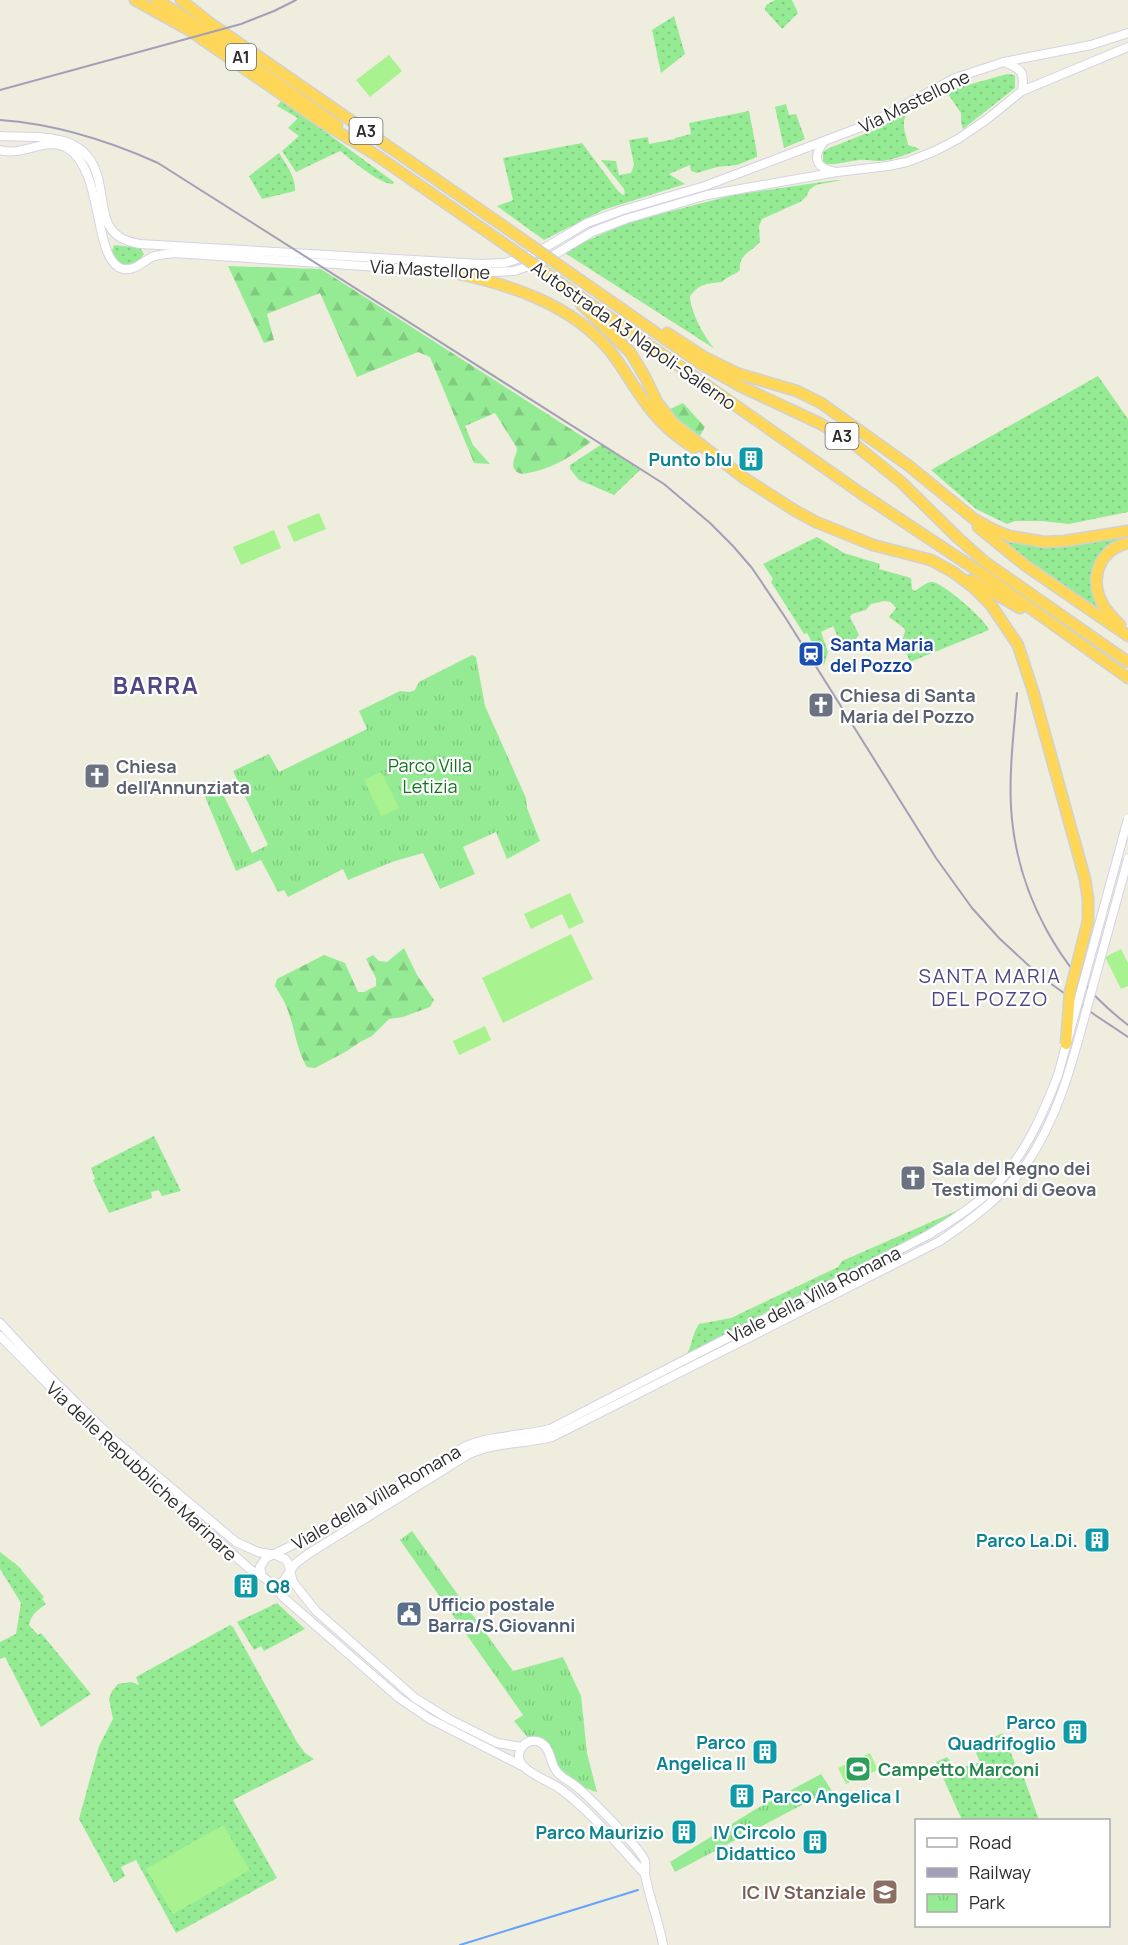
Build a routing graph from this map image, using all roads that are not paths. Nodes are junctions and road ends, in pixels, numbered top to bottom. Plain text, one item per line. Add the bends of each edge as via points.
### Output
1 (135, 0) edge
2 (156, 0) edge
3 (173, 0) edge
4 (181, 0) edge
5 (210, 23) junction
6 (1128, 33) edge
7 (1128, 47) edge
8 (1004, 62) junction
9 (1022, 91) junction
10 (4, 136) edge
11 (824, 141) junction
12 (3, 151) edge
13 (373, 153) junction
14 (837, 172) junction
15 (705, 186) junction
16 (707, 195) junction
17 (124, 241) junction
18 (140, 244) junction
19 (107, 252) junction
20 (150, 258) junction
21 (450, 272) junction
22 (549, 275) junction
23 (624, 310) junction
24 (656, 408) junction
25 (938, 490) junction
26 (1128, 531) edge
27 (1128, 543) edge
28 (939, 564) junction
29 (1128, 635) edge
30 (1080, 644) junction
31 (1128, 662) edge
32 (1128, 678) edge
33 (1128, 819) edge
34 (1128, 859) edge
35 (1066, 1044) junction
36 (0, 1323) edge
37 (0, 1336) edge
38 (45, 1377) junction
39 (92, 1424) junction
40 (450, 1461) junction
41 (372, 1500) junction
42 (379, 1511) junction
43 (271, 1556) junction
44 (290, 1571) junction
45 (262, 1576) junction
46 (272, 1584) junction
47 (521, 1748) junction
48 (549, 1757) junction
49 (522, 1766) junction
50 (531, 1772) junction
51 (645, 1874) junction
52 (663, 1945) edge

1 - 13 highway, Autostrada A3 Napoli-Salerno / A3 via 189,30
2 - 13 highway, A1 via 325,115
3 - 5 highway, A1
4 - 5 highway, Autostrada A3 Napoli-Salerno / A3
5 - 23 highway, Autostrada A3 Napoli-Salerno / A3, bridge
6 - 8 street, Via Mastellone via 1091,45
7 - 9 street, Via Mastellone
8 - 9 street via 1022,73
8 - 11 street, Via Mastellone via 955,78 869,124
9 - 14 street, Via Mastellone via 986,120 935,151 907,162
10 - 12 street
10 - 17 street via 64,140 87,155 96,171 108,224
11 - 14 street via 817,152 818,163
11 - 15 street, Via Mastellone
12 - 19 street via 53,144 76,155 90,177
13 - 22 highway, Autostrada A3 Napoli-Salerno / A3, bridge
14 - 16 street, Via Mastellone
15 - 16 street via 703,191
15 - 18 street, Via Mastellone via 623,210 587,224 536,253 505,263
16 - 21 street, Via Mastellone via 592,232 544,261 514,272
17 - 18 street
17 - 19 street via 116,241
18 - 20 street
19 - 20 street via 115,265 123,269 137,267
20 - 21 street, Via Mastellone via 174,253
21 - 24 highway via 512,287 570,318 608,349
22 - 24 highway, A3 via 630,352 645,377
22 - 30 highway, Autostrada A3 Napoli-Salerno / A3
23 - 25 highway via 722,367 821,403
23 - 31 highway, Autostrada A3 Napoli-Salerno / A3 via 721,376 853,443 901,482 985,562
24 - 28 highway, A3 via 744,478 794,510 873,545
25 - 26 highway via 992,530 1026,540 1065,541
25 - 29 highway via 1026,566
27 - 29 highway via 1109,552 1100,563 1096,588 1107,611
28 - 30 highway, A3
28 - 35 highway, A3, bridge via 991,604 1023,659 1085,879 1088,921 1070,992
30 - 32 highway, Autostrada A3 Napoli-Salerno / A3
33 - 35 main road, Viale della Villa Romana, bridge
34 - 40 main road, Viale della Villa Romana, bridge via 1070,1072 1054,1114 1025,1166 1000,1194 940,1241 552,1437 484,1447
35 - 40 main road, Viale della Villa Romana, bridge via 1058,1075 1027,1145 998,1183 956,1218 550,1429 482,1439 466,1446
36 - 38 main road, Via delle Repubbliche Marinare
37 - 38 main road, Via delle Repubbliche Marinare
38 - 39 main road, Via delle Repubbliche Marinare
39 - 43 main road, Via delle Repubbliche Marinare via 236,1542
39 - 45 main road, Via delle Repubbliche Marinare
40 - 41 main road, Viale della Villa Romana
40 - 42 main road, Viale della Villa Romana
41 - 42 main road
41 - 43 main road, Viale della Villa Romana
42 - 44 main road, Viale della Villa Romana via 308,1554
43 - 44 main road via 285,1559
43 - 45 main road via 262,1562
44 - 46 main road via 282,1582
44 - 47 main road via 293,1582 316,1611 415,1698 497,1743
45 - 46 main road
46 - 49 main road via 399,1698 430,1719
47 - 48 main road via 529,1741 542,1743
47 - 49 main road via 518,1755
48 - 50 main road via 546,1766
48 - 51 main road via 559,1774 578,1787 639,1851 645,1860
49 - 50 main road
50 - 51 main road via 561,1788
51 - 52 main road

